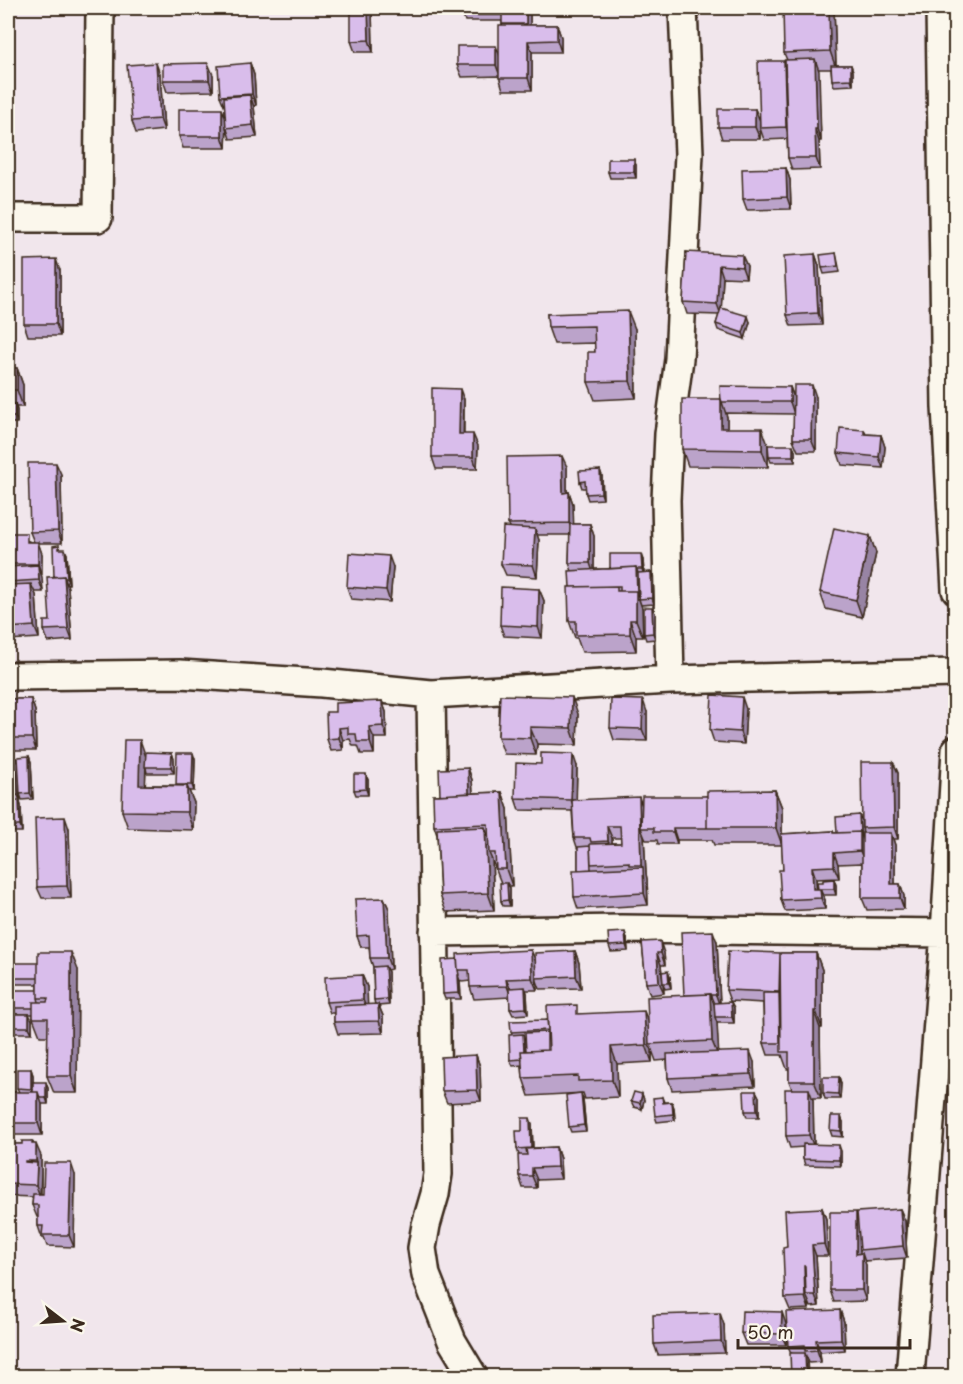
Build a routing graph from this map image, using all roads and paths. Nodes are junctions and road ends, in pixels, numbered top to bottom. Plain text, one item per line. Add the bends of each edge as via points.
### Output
1 (100, 8) edge
2 (683, 8) edge
3 (940, 8) edge
4 (8, 219) edge
5 (951, 407) edge
6 (956, 590) edge
7 (956, 673) edge
8 (8, 676) edge
9 (670, 680) junction
10 (431, 693) junction
11 (956, 750) edge
12 (434, 932) junction
13 (945, 933) junction
14 (473, 1377) edge
15 (910, 1377) edge

1 - 4 street via 98,218
2 - 9 street via 689,154 666,500
3 - 5 street
5 - 6 street
7 - 9 street
8 - 10 street via 180,674
9 - 10 street
10 - 12 street
11 - 13 street
12 - 13 street via 621,928
12 - 14 street via 438,1174 422,1248 426,1275 452,1341
13 - 15 street

